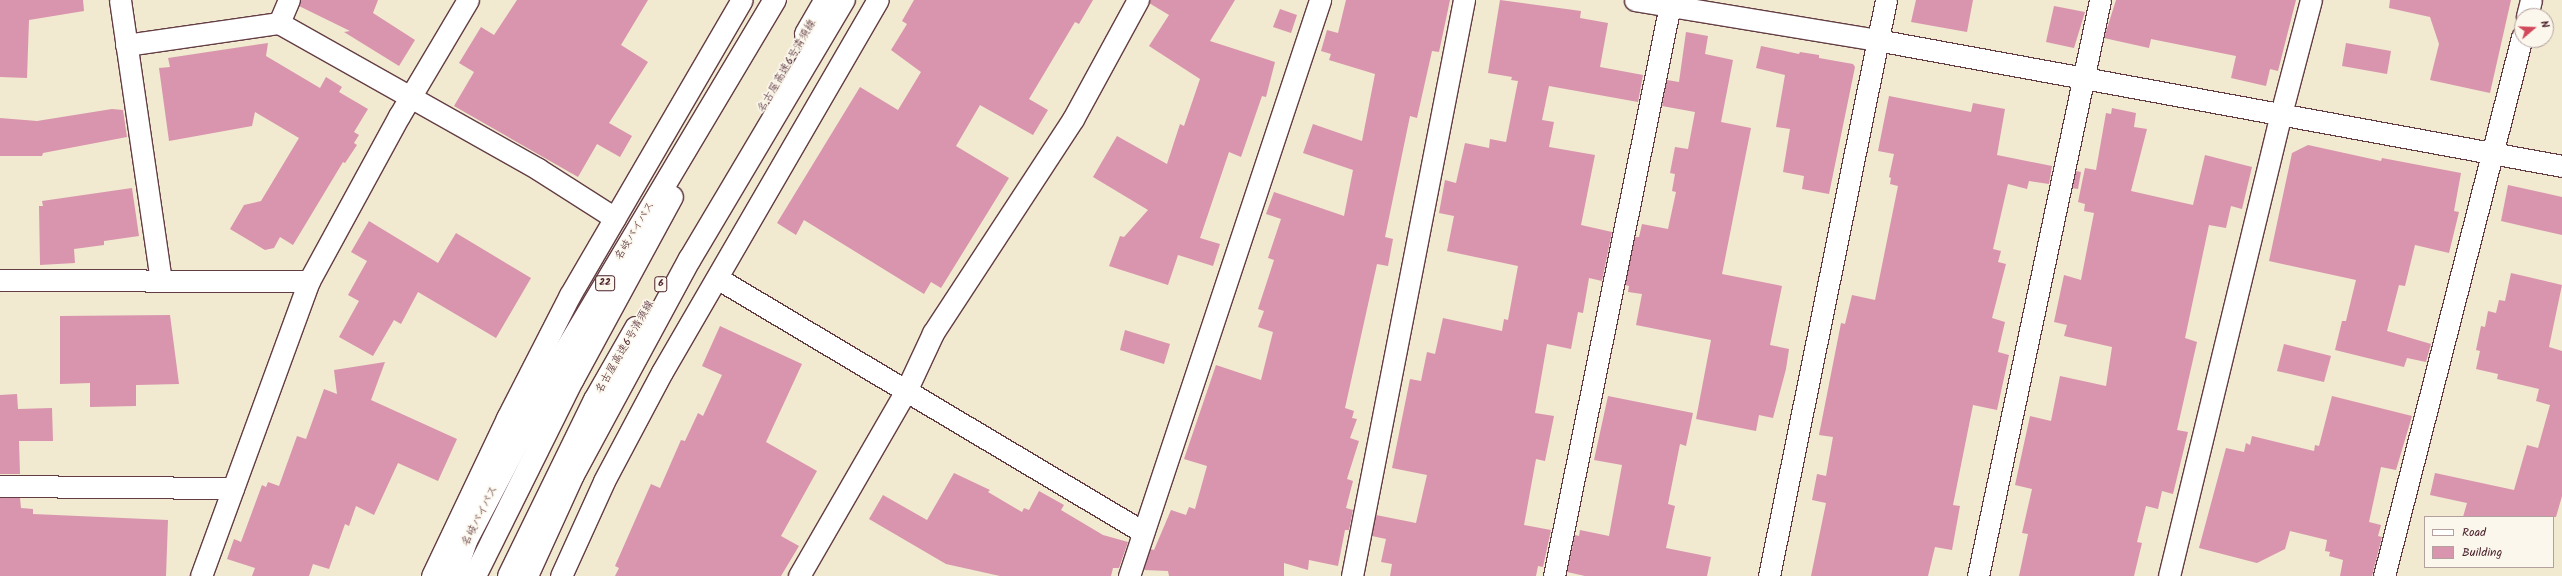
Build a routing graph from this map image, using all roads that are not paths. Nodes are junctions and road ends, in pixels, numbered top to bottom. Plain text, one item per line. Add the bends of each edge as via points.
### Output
1 (120, 0) edge
2 (289, 0) edge
3 (468, 0) edge
4 (742, 0) edge
5 (775, 0) edge
6 (787, 0) edge
7 (826, 0) edge
8 (844, 0) edge
9 (878, 0) edge
10 (1138, 0) edge
11 (1320, 0) edge
12 (1464, 0) edge
13 (1635, 0) edge
14 (1886, 0) edge
15 (2100, 0) edge
16 (2312, 0) edge
17 (1670, 3) edge
18 (279, 23) junction
19 (1877, 40) junction
20 (126, 45) junction
21 (2519, 48) edge
22 (2084, 79) junction
23 (411, 96) junction
24 (2281, 114) junction
25 (2494, 153) junction
26 (2562, 166) edge
27 (615, 218) junction
28 (717, 278) junction
29 (0, 280) edge
30 (161, 280) junction
31 (309, 281) junction
32 (906, 391) junction
33 (0, 486) edge
34 (234, 488) junction
35 (1143, 532) junction
36 (201, 576) edge
37 (432, 576) edge
38 (454, 576) edge
39 (476, 576) edge
40 (510, 576) edge
41 (527, 576) edge
42 (561, 576) edge
43 (799, 576) edge
44 (1129, 576) edge
45 (1352, 576) edge
46 (1554, 576) edge
47 (1769, 576) edge
48 (1978, 576) edge
49 (2168, 576) edge
50 (2384, 576) edge

1 - 20 street
2 - 18 street
3 - 23 street
4 - 27 street
5 - 38 highway, 名岐バイパス / 22 via 562,357 466,541
6 - 39 highway via 700,145 573,379
7 - 40 highway, 名古屋高速6号清須線 / 6 via 594,400
8 - 41 highway via 690,259 573,475
9 - 28 street
10 - 32 street via 1073,119 933,333
11 - 35 street
12 - 45 street
13 - 17 street
14 - 19 street
15 - 22 street
16 - 24 street
17 - 19 street
17 - 46 street
18 - 20 street
18 - 23 street
19 - 22 street
19 - 47 street
20 - 30 street
21 - 25 street
22 - 24 street
22 - 48 street
23 - 27 street via 538,169
23 - 31 street
24 - 25 street
24 - 49 street
25 - 26 street
25 - 50 street
27 - 37 street via 570,295 507,418
28 - 32 street
28 - 42 street via 618,454
29 - 30 street
30 - 31 street
31 - 34 street
32 - 35 street
32 - 43 street
33 - 34 street
34 - 36 street
35 - 44 street

